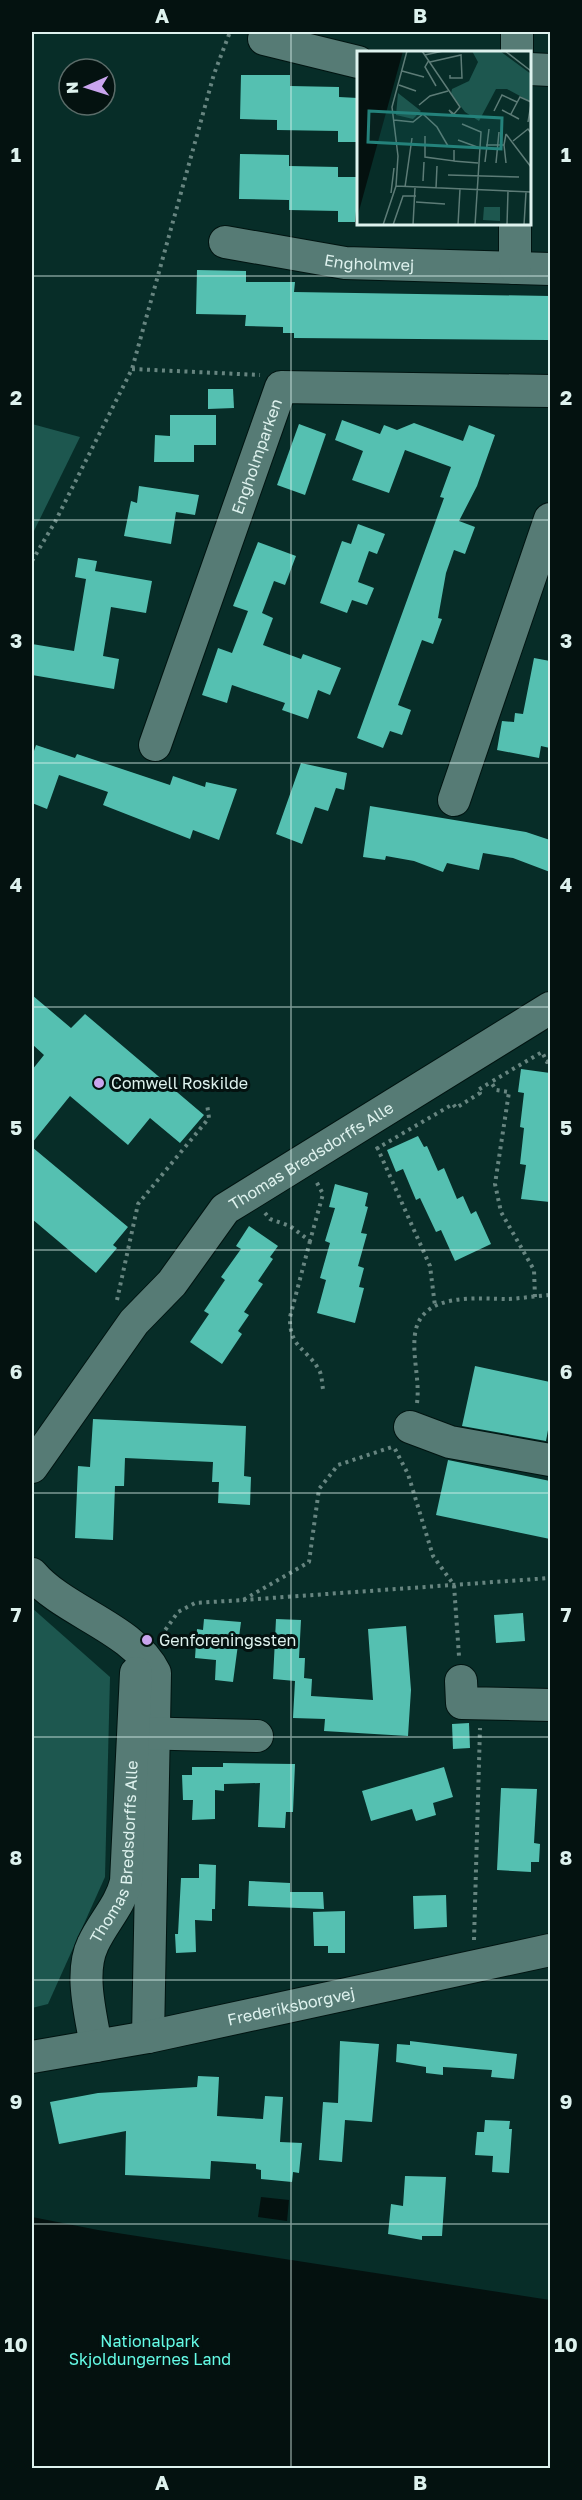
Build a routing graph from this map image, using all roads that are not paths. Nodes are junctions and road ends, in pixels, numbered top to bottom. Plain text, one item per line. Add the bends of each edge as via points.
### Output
1 (517, 32) edge
2 (264, 39) dead end
3 (517, 51) edge
4 (357, 62) edge
5 (531, 69) edge
6 (550, 70) edge
7 (515, 225) edge
8 (225, 242) dead end
9 (515, 268) junction
10 (550, 269) edge
11 (550, 391) edge
12 (550, 519) edge
13 (155, 745) dead end
14 (454, 800) dead end
15 (550, 1008) edge
16 (211, 1194) dead end
17 (125, 1312) junction
18 (402, 1437) road end
19 (550, 1460) edge
20 (32, 1467) edge
21 (32, 1574) edge
22 (471, 1692) road end
23 (550, 1705) edge
24 (144, 1733) junction
25 (257, 1736) dead end
26 (139, 1865) junction
27 (550, 1950) edge
28 (148, 2037) junction
29 (96, 2046) junction
30 (32, 2057) edge

1 - 3 street
2 - 4 street
5 - 6 street
7 - 9 street
8 - 9 street, Engholmvej via 345,263
9 - 10 street, Engholmvej
11 - 13 street, Engholmparken via 281,387
12 - 14 street
15 - 17 street, Thomas Bredsdorffs Alle via 315,1178 264,1206 225,1209 172,1283
16 - 17 street via 153,1279
17 - 20 street, Thomas Bredsdorffs Alle
18 - 19 street
21 - 24 street, Thomas Bredsdorffs Alle via 44,1588 119,1636 145,1658 156,1684
22 - 23 street
24 - 25 street
24 - 26 street, Thomas Bredsdorffs Alle
26 - 28 street, Thomas Bredsdorffs Alle
26 - 29 street, Thomas Bredsdorffs Alle via 92,1945 87,1967
27 - 28 street, Frederiksborgvej
28 - 29 street, Frederiksborgvej
29 - 30 street, Frederiksborgvej

